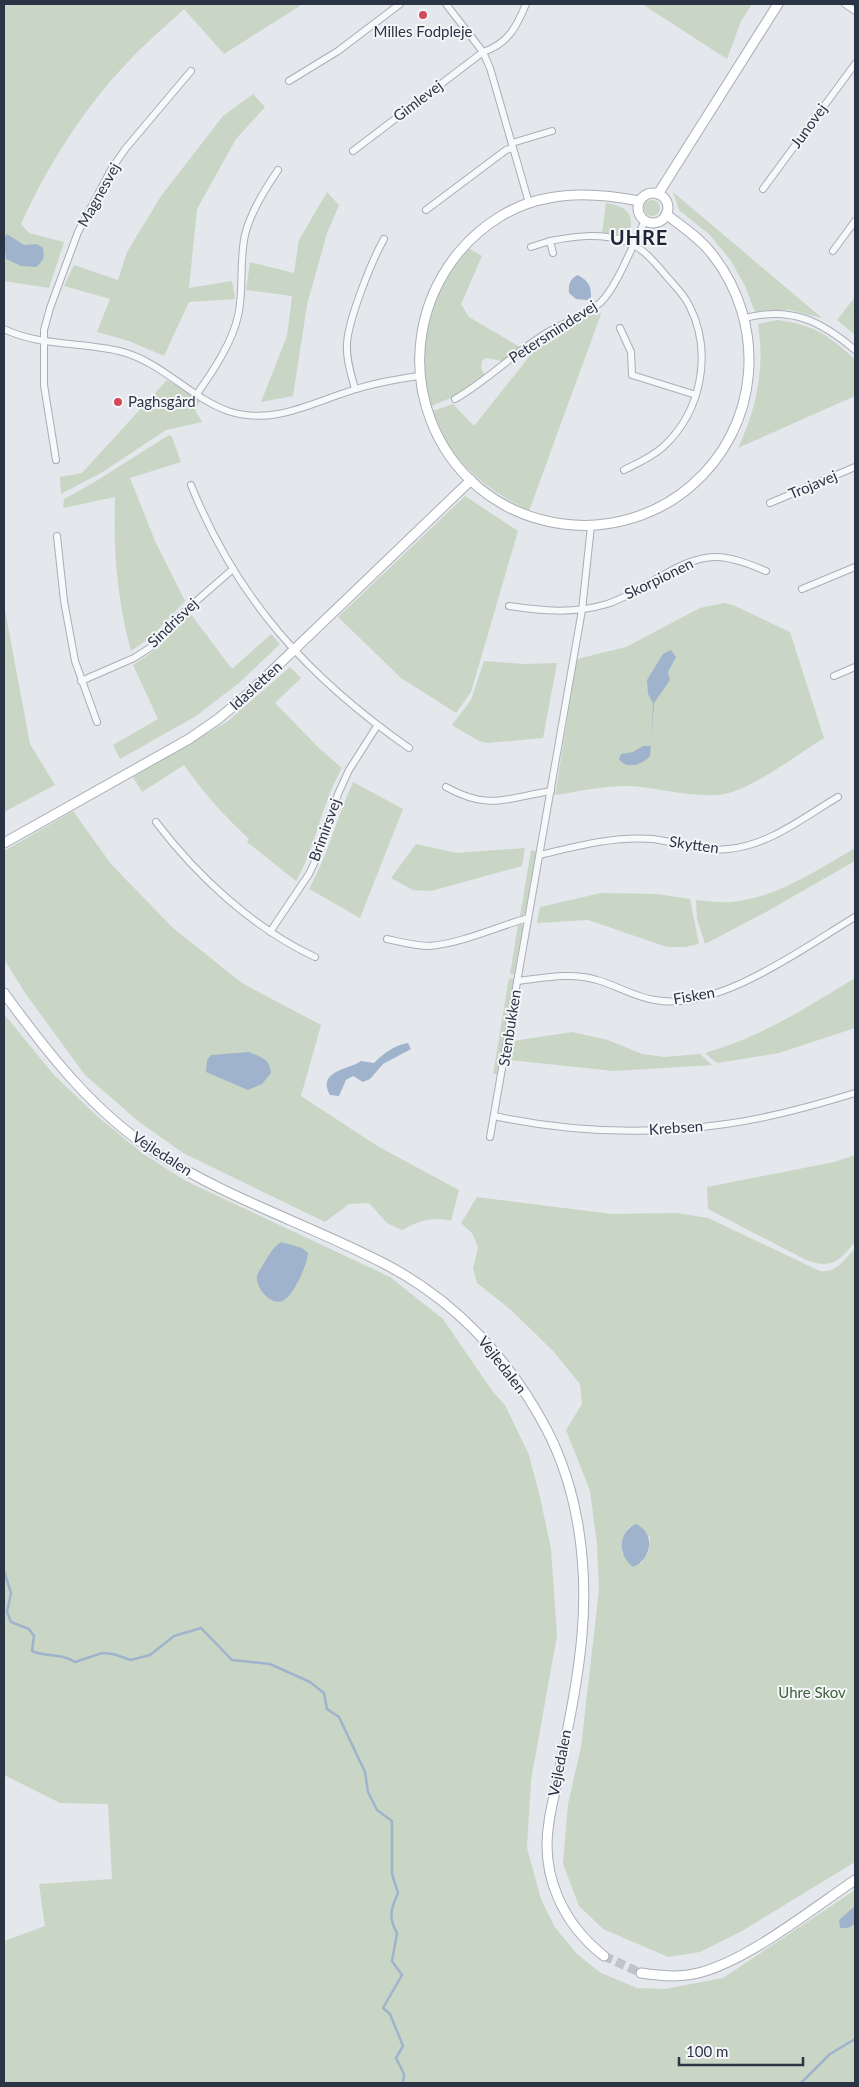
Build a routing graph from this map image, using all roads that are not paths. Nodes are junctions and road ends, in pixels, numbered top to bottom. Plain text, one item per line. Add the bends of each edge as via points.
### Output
1 (400, 4) edge
2 (446, 4) edge
3 (526, 4) edge
4 (778, 4) edge
5 (846, 4) edge
6 (855, 11) edge
7 (484, 52) junction
8 (855, 64) edge
9 (191, 71) dead end
10 (289, 81) dead end
11 (552, 131) dead end
12 (512, 145) junction
13 (353, 150) dead end
14 (278, 170) dead end
15 (763, 189) dead end
16 (658, 194) junction
17 (639, 201) junction
18 (529, 203) junction
19 (426, 210) dead end
20 (666, 214) junction
21 (645, 221) junction
22 (855, 221) edge
23 (384, 239) dead end
24 (550, 241) junction
25 (633, 245) junction
26 (532, 247) dead end
27 (833, 251) dead end
28 (553, 253) dead end
29 (745, 318) junction
30 (620, 328) dead end
31 (4, 329) edge
32 (44, 340) junction
33 (855, 350) edge
34 (419, 376) junction
35 (355, 389) junction
36 (197, 394) junction
37 (696, 395) junction
38 (455, 399) dead end
39 (56, 460) dead end
40 (855, 467) edge
41 (624, 470) dead end
42 (471, 480) junction
43 (191, 485) dead end
44 (770, 503) dead end
45 (591, 526) junction
46 (57, 536) dead end
47 (855, 567) edge
48 (233, 568) junction
49 (766, 571) dead end
50 (802, 589) dead end
51 (509, 606) dead end
52 (582, 610) junction
53 (294, 651) junction
54 (855, 667) edge
55 (834, 676) dead end
56 (81, 682) junction
57 (97, 722) dead end
58 (377, 726) junction
59 (409, 748) dead end
60 (446, 787) dead end
61 (551, 792) junction
62 (838, 797) dead end
63 (156, 822) dead end
64 (4, 843) edge
65 (540, 855) junction
66 (855, 916) edge
67 (528, 918) junction
68 (270, 932) junction
69 (387, 938) dead end
70 (315, 957) dead end
71 (518, 981) junction
72 (4, 993) edge
73 (855, 1093) edge
74 (494, 1116) junction
75 (490, 1137) dead end
76 (855, 1880) edge
77 (604, 1956) tunnel mouth
78 (641, 1973) tunnel mouth

1 - 10 street via 338,51
2 - 7 street
3 - 7 street, Gimlevej via 509,37 499,46
4 - 16 street
5 - 6 street
7 - 12 street
7 - 13 street, Gimlevej
8 - 15 street, Junovej
9 - 32 street, Magnesvej via 112,168 78,232 50,308
11 - 12 street
12 - 18 street
12 - 19 street
14 - 36 street via 245,235 239,314 234,330
16 - 17 street via 648,194
16 - 20 street via 667,204
17 - 18 street via 596,194
17 - 21 street via 638,212
18 - 34 street via 480,230 439,281 422,326
20 - 21 street via 656,223
20 - 29 street via 711,252 726,272
21 - 25 street, Petersmindevej
22 - 27 street
23 - 35 street via 367,276 347,341
24 - 25 street via 594,236
24 - 26 street
24 - 28 street
25 - 37 street via 662,271 689,304 701,343 702,367
25 - 38 street, Petersmindevej via 610,291 600,303 548,332
29 - 33 street via 782,313 808,318 836,333
29 - 45 street via 750,343 747,392 741,416 715,463 683,493 662,506 616,523
30 - 37 street via 631,352 632,375
31 - 32 street
32 - 36 street via 120,351 140,358
32 - 39 street, Magnesvej via 44,385
34 - 35 street
34 - 42 street via 427,410 438,436 452,460
35 - 36 street via 289,413 261,416 228,411
37 - 41 street via 673,437 649,458
40 - 44 street, Trojavej
42 - 45 street via 493,498 531,516
42 - 53 street, Idasletten
43 - 48 street
45 - 52 street, Stenbukken
46 - 56 street via 64,601
47 - 50 street
48 - 53 street
48 - 56 street, Sindrisvej via 178,617 151,647
49 - 52 street, Skorpionen via 732,559 703,558 689,562 636,592 608,604
51 - 52 street via 546,611
52 - 61 street, Stenbukken
53 - 58 street
53 - 64 street, Idasletten via 248,694 189,739
54 - 55 street
56 - 57 street
58 - 59 street
58 - 68 street, Brimirsvej via 338,794 320,851
60 - 61 street via 485,801 505,802
61 - 65 street, Stenbukken
62 - 65 street, Skytten via 768,838 727,850 624,838
63 - 68 street via 212,884
65 - 67 street, Stenbukken
66 - 71 street, Fisken via 746,981 697,999 655,1000 576,976
67 - 69 street via 430,946
67 - 71 street, Stenbukken
68 - 70 street
71 - 74 street, Stenbukken
72 - 77 street, Vejledalen via 58,1064 119,1125 154,1152 196,1176 355,1249 417,1284 473,1328 496,1353 529,1399 548,1432 564,1472 582,1544 582,1637 548,1823 548,1863 551,1881 565,1914 592,1947
73 - 74 street, Krebsen via 801,1109 726,1124 633,1131 574,1128
74 - 75 street, Stenbukken
76 - 78 street via 725,1964 680,1976

